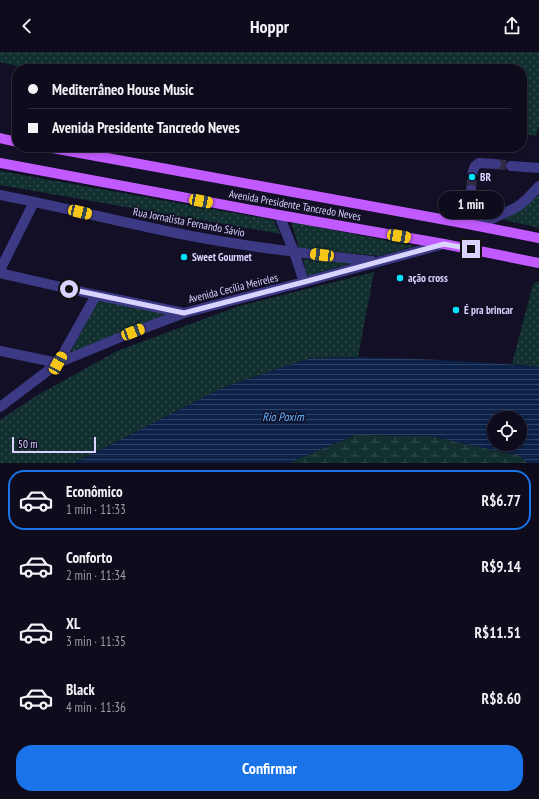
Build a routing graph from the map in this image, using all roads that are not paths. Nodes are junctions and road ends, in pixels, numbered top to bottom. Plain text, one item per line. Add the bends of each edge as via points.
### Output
1 (0, 138) edge
2 (12, 141) edge
3 (74, 152) edge
4 (0, 163) edge
5 (496, 164) tunnel mouth
6 (511, 166) tunnel mouth
7 (539, 168) edge
8 (473, 171) dead end
9 (539, 186) edge
10 (471, 190) tunnel mouth
11 (0, 195) edge
12 (34, 202) junction
13 (279, 215) junction
14 (472, 225) junction
15 (539, 238) edge
16 (444, 244) junction
17 (294, 252) junction
18 (376, 262) junction
19 (539, 262) edge
20 (0, 270) edge
21 (0, 273) edge
22 (304, 282) junction
23 (96, 295) junction
24 (184, 313) junction
25 (0, 351) edge
26 (58, 363) junction
27 (0, 407) edge

1 - 2 main road
3 - 14 main road, Avenida Presidente Tancredo Neves
4 - 13 main road, Avenida Presidente Tancredo Neves
5 - 8 street via 479,163 474,166
6 - 7 street
9 - 14 street via 517,207
10 - 14 street
11 - 12 street, Rua Jornalista Fernando Sávio
12 - 17 street, Rua Jornalista Fernando Sávio via 187,235
12 - 20 street
13 - 16 main road, Avenida Presidente Tancredo Neves
13 - 17 street
14 - 15 main road, Avenida Presidente Tancredo Neves
16 - 18 street, Avenida Cecília Meireles
16 - 19 main road, Avenida Presidente Tancredo Neves
17 - 18 street, Rua Jornalista Fernando Sávio
17 - 22 street
18 - 22 street, Avenida Cecília Meireles
21 - 23 street
22 - 24 street, Avenida Cecília Meireles
23 - 24 street
23 - 26 street
24 - 26 street, Avenida Cecília Meireles
25 - 26 street
26 - 27 street, Avenida Cecília Meireles

